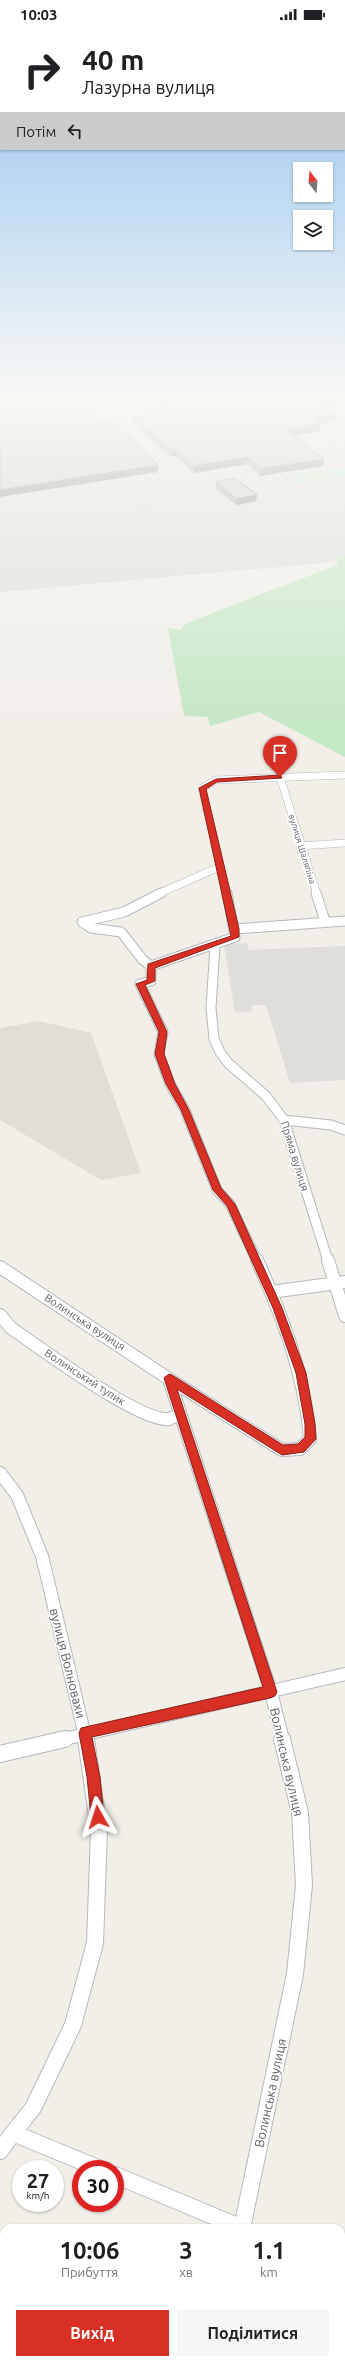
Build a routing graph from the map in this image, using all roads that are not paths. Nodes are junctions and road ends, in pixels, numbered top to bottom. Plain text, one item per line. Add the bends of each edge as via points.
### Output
1 (345, 775) edge
2 (280, 777) junction
3 (345, 843) edge
4 (300, 846) junction
5 (219, 867) junction
6 (345, 921) edge
7 (325, 922) junction
8 (235, 929) junction
9 (215, 945) junction
10 (151, 966) junction
11 (284, 1120) junction
12 (345, 1130) edge
13 (0, 1267) edge
14 (345, 1282) edge
15 (333, 1283) junction
16 (271, 1292) junction
17 (0, 1315) edge
18 (345, 1316) edge
19 (169, 1378) junction
20 (180, 1414) junction
21 (0, 1472) edge
22 (345, 1674) edge
23 (270, 1692) junction
24 (85, 1733) junction
25 (0, 1754) edge
26 (13, 2133) junction
27 (0, 2151) edge
28 (78, 2160) edge
29 (124, 2179) edge
30 (232, 2224) edge
31 (243, 2224) edge

1 - 2 street
2 - 4 street, вулиця Шаляпіна
2 - 5 street via 216,780 202,788
3 - 4 street
4 - 7 street, вулиця Шаляпіна
5 - 8 street
5 - 10 street via 124,912 82,922 91,928 122,932 143,960
6 - 7 street
7 - 8 street
8 - 9 street via 235,937
9 - 10 street
9 - 11 street, Пряма вулиця via 211,1025 214,1043 226,1062 272,1101
10 - 16 street, Волинська вулиця via 151,981 140,984 163,1032 159,1054 217,1190 230,1204
11 - 12 street via 331,1125
11 - 15 street, Пряма вулиця
13 - 19 street, Волинська вулиця
14 - 15 street
15 - 16 street
15 - 18 street, Пряма вулиця
16 - 19 street, Волинська вулиця via 301,1373 310,1424 310,1439 300,1449 282,1450
17 - 20 street, Волинський тупик via 11,1328 111,1395 144,1413 168,1419
19 - 20 street, Волинська вулиця
20 - 23 street, Волинська вулиця
21 - 24 street, вулиця Волновахи via 17,1495 42,1556
22 - 23 street
23 - 24 street
23 - 31 street, Волинська вулиця via 300,1813 304,1885 295,1974
24 - 25 street
24 - 26 street, вулиця Волновахи via 99,1830 95,1943 73,2025 33,2108
26 - 27 street, вулиця Волновахи
26 - 28 street
29 - 30 street

